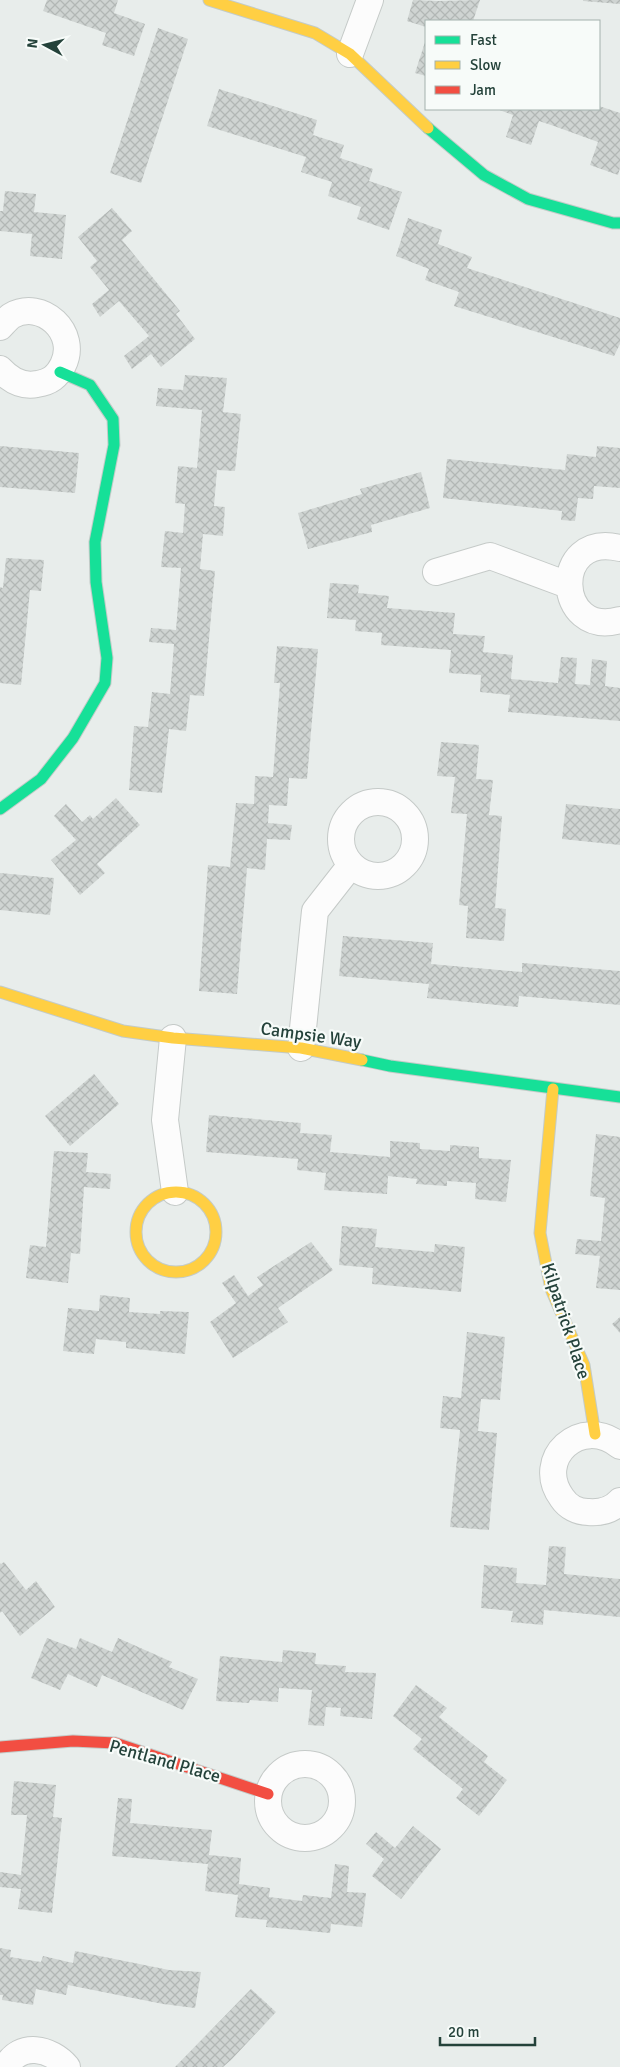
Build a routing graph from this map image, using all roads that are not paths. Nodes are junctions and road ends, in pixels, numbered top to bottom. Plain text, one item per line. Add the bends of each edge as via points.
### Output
1 (209, 0) edge
2 (370, 0) edge
3 (350, 54) junction
4 (620, 223) edge
5 (0, 327) edge
6 (0, 369) edge
7 (60, 372) junction
8 (620, 548) edge
9 (436, 572) dead end
10 (568, 585) junction
11 (620, 620) edge
12 (0, 809) edge
13 (351, 865) dead end
14 (0, 992) edge
15 (173, 1038) junction
16 (301, 1048) junction
17 (553, 1089) junction
18 (620, 1097) edge
19 (175, 1192) junction
20 (595, 1434) junction
21 (620, 1446) edge
22 (620, 1501) edge
23 (0, 1747) edge
24 (268, 1794) dead end
25 (6, 2067) edge
26 (67, 2067) edge

1 - 3 street via 315,33
2 - 3 street
3 - 4 street via 441,140 484,175 528,199
5 - 7 street via 9,317 22,312 39,312 51,317 68,341 68,356
6 - 7 street via 20,384 32,385 49,382
7 - 12 street via 90,384 112,419 114,444 95,542 96,582 107,658 104,683 73,738 41,779
8 - 10 street via 606,546 584,553 570,571
9 - 10 street via 490,556
10 - 11 street via 571,598 581,613 606,623
13 - 16 street via 315,911
14 - 15 street, Campsie Way via 123,1031
15 - 16 street, Campsie Way
15 - 19 street via 165,1120
16 - 17 street, Campsie Way via 390,1066
17 - 18 street, Campsie Way
17 - 20 street, Kilpatrick Place via 540,1233 551,1289 584,1365
19 - 19 street via 200,1199 215,1221 213,1247 206,1259 182,1271 170,1271 152,1263 140,1248 136,1236 142,1210 156,1198
20 - 21 street via 608,1437
20 - 22 street via 585,1434 562,1449 555,1461 553,1475 556,1491 565,1502 584,1512 606,1511
23 - 24 street, Pentland Place via 73,1741 115,1744
25 - 26 street via 17,2055 33,2050 46,2051

